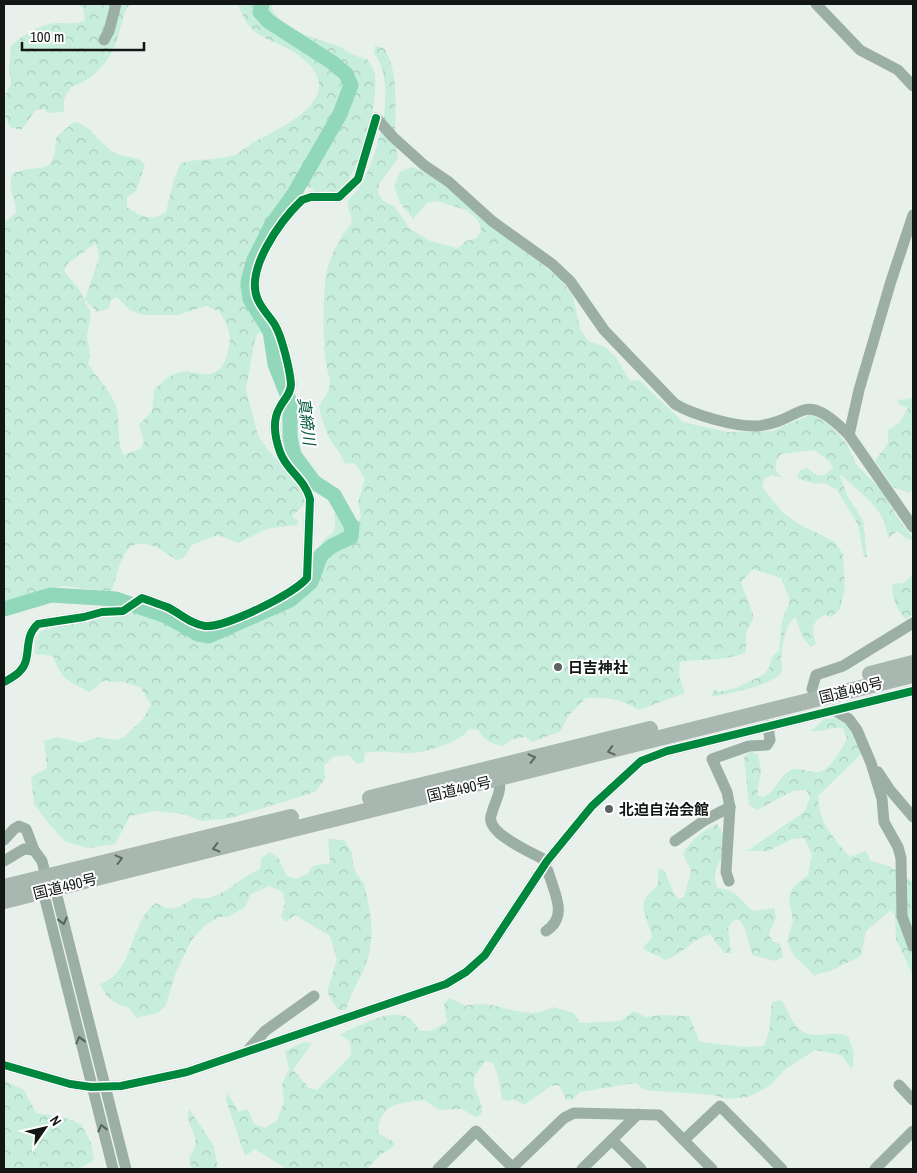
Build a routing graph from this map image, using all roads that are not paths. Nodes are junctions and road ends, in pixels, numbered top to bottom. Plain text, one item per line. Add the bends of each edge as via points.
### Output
1 (116, 4) edge
2 (816, 4) edge
3 (104, 40) dead end
4 (913, 86) edge
5 (913, 215) edge
6 (849, 436) junction
7 (913, 526) edge
8 (913, 623) edge
9 (913, 663) edge
10 (913, 675) edge
11 (4, 682) edge
12 (812, 688) junction
13 (913, 692) edge
14 (834, 710) junction
15 (768, 726) junction
16 (871, 763) junction
17 (499, 773) junction
18 (730, 807) junction
19 (913, 817) edge
20 (4, 840) edge
21 (676, 841) dead end
22 (34, 850) junction
23 (4, 861) edge
24 (545, 864) junction
25 (729, 881) dead end
26 (48, 885) junction
27 (4, 887) edge
28 (4, 901) edge
29 (546, 931) dead end
30 (913, 946) edge
31 (314, 996) dead end
32 (248, 1051) junction
33 (4, 1065) edge
34 (899, 1085) dead end
35 (92, 1087) junction
36 (106, 1087) junction
37 (913, 1100) edge
38 (638, 1114) junction
39 (913, 1131) edge
40 (612, 1140) junction
41 (684, 1140) junction
42 (113, 1169) edge
43 (126, 1169) edge
44 (438, 1169) edge
45 (512, 1169) edge
46 (582, 1169) edge
47 (641, 1169) edge
48 (712, 1169) edge
49 (782, 1169) edge
50 (874, 1169) edge

1 - 3 street
2 - 4 street via 860,50 898,70
5 - 6 street via 859,390
6 - 7 street
6 - 11 street via 839,425 813,408 756,426 707,418 675,404 604,330 570,282 552,264 492,221 449,182 424,165 376,118 358,180 350,190 339,198 311,196 302,200 279,229 259,263 255,292 276,327 291,387 276,418 276,436 280,453 307,487 310,499 307,578 282,598 219,625 199,625 142,598 123,611 38,624 28,637 24,666
8 - 12 street via 843,666 816,675
9 - 12 highway, 国道490号
10 -> 17 highway, 国道490号
17 -> 12 highway, 国道490号
13 - 14 street
14 - 15 street
14 - 16 street via 849,719 857,730
15 - 18 street via 770,740 767,745 749,746 712,758
15 - 24 street via 667,751 641,761 592,806
16 - 19 street
16 - 30 street via 882,799 884,822 901,858 902,916
17 - 24 street via 500,791 490,820 492,826
17 - 26 highway, 国道490号
18 - 21 street
18 - 25 street via 726,872
20 - 22 street via 19,826 26,829
22 - 23 street via 24,849
22 - 26 street via 42,860
24 - 29 street via 559,913 554,926
24 - 32 street via 485,955 466,972 446,984
26 - 27 highway, 国道490号
26 - 28 highway, 国道490号
35 -> 26 street
26 -> 36 street
31 - 32 street via 265,1031
32 - 36 street via 178,1074
33 - 35 street via 44,1078
34 - 37 street
35 - 36 street
42 -> 35 street
36 - 43 street
38 - 40 street
38 - 41 street via 659,1115
38 - 45 street via 568,1114
39 - 50 street
40 - 46 street
40 - 47 street
41 - 48 street
41 - 49 street via 720,1106
44 - 45 street via 476,1131

